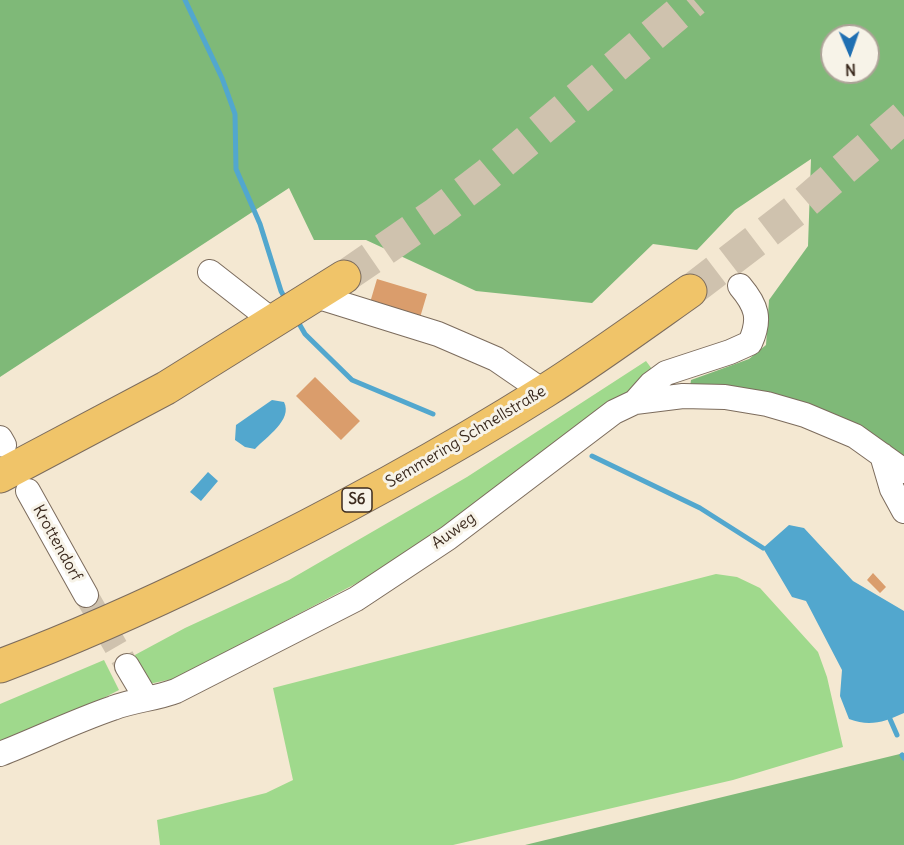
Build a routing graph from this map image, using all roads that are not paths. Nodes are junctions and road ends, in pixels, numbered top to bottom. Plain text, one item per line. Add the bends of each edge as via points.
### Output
1 (210, 272) dead end
2 (344, 277) tunnel mouth
3 (740, 286) dead end
4 (690, 291) tunnel mouth
5 (316, 296) junction
6 (274, 322) junction
7 (544, 392) junction
8 (635, 402) junction
9 (1, 453) edge
10 (882, 455) junction
11 (904, 471) edge
12 (28, 491) dead end
13 (904, 511) edge
14 (86, 595) tunnel mouth
15 (0, 666) edge
16 (127, 666) tunnel mouth
17 (146, 698) junction
18 (0, 754) edge

1 - 6 street
2 - 5 highway
3 - 8 street via 755,308 758,328 750,343 666,373
4 - 7 highway, Semmering Schnellstraße / S6
5 - 6 highway
5 - 7 street via 438,334 496,359
6 - 9 highway via 166,388
7 - 15 highway, Semmering Schnellstraße / S6 via 381,487 262,550 158,600
8 - 10 street, Auweg via 683,396 767,404 855,436
8 - 17 street, Auweg via 614,412 448,537 356,598 176,691
10 - 11 street, Auweg
10 - 13 street via 892,489
12 - 14 street, Krottendorf
16 - 17 street
17 - 18 street, Auweg

